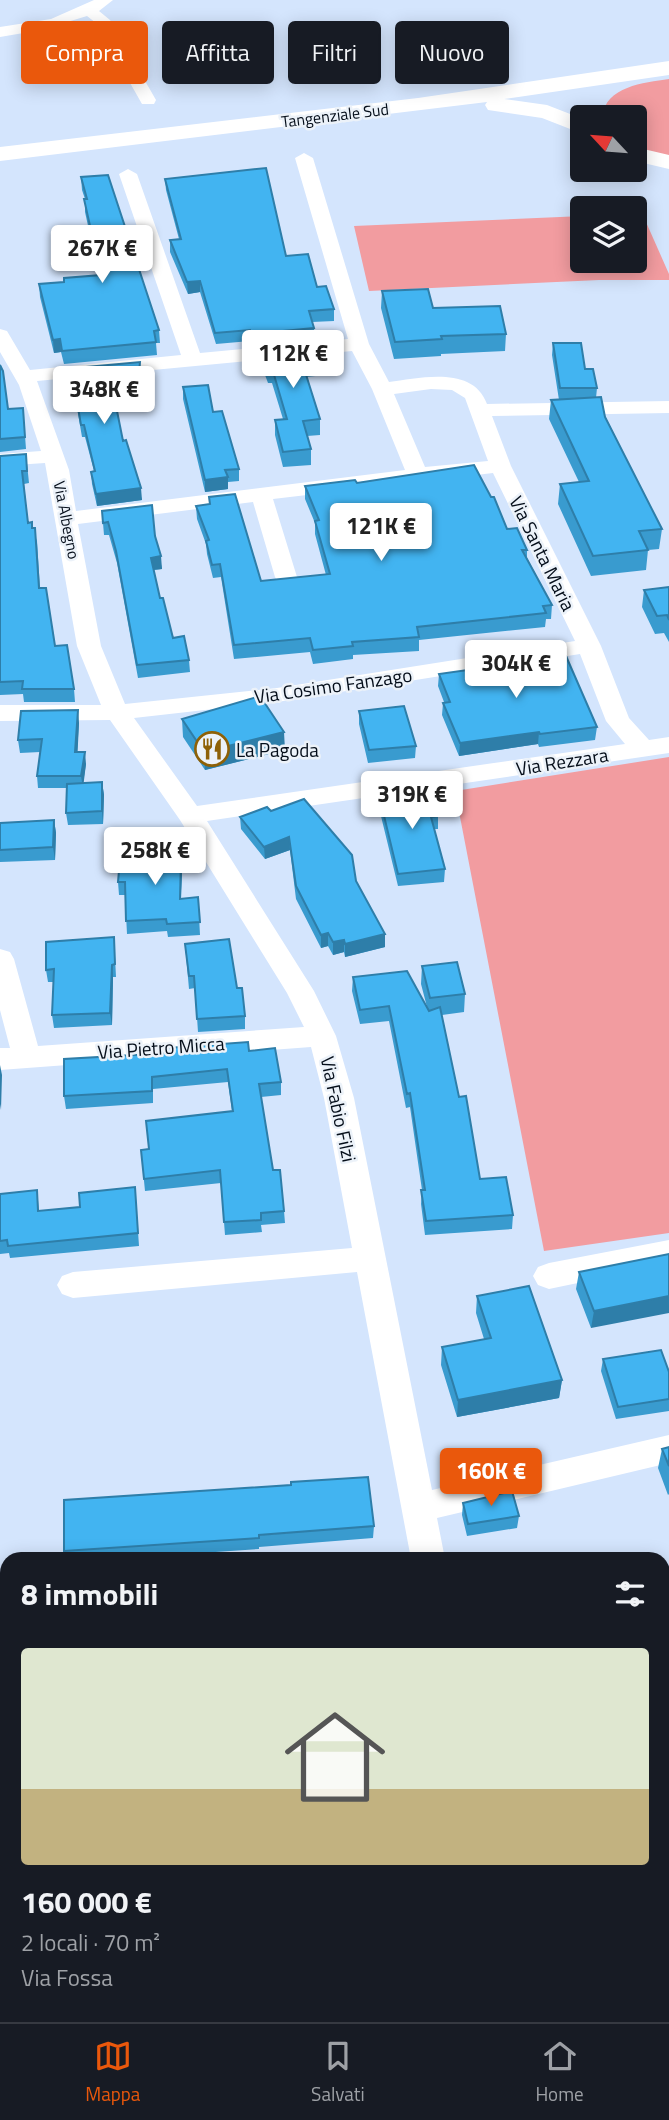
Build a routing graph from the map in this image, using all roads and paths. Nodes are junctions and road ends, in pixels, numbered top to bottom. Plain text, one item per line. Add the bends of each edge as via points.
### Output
1 (105, 0) edge
2 (89, 10) junction
3 (0, 32) edge
4 (662, 62) edge
5 (148, 100) dead end
6 (418, 105) junction
7 (590, 105) edge
8 (570, 122) edge
9 (0, 144) edge
10 (0, 154) edge
11 (648, 157) edge
12 (304, 158) dead end
13 (669, 162) edge
14 (128, 174) dead end
15 (0, 335) edge
16 (359, 344) junction
17 (192, 359) junction
18 (25, 376) junction
19 (382, 389) junction
20 (669, 407) edge
21 (481, 410) junction
22 (53, 456) junction
23 (0, 460) edge
24 (500, 466) junction
25 (418, 474) junction
26 (261, 494) junction
27 (68, 519) junction
28 (286, 577) edge
29 (589, 646) junction
30 (117, 712) junction
31 (0, 713) edge
32 (669, 745) edge
33 (643, 749) junction
34 (190, 815) junction
35 (0, 959) edge
36 (322, 1035) junction
37 (14, 1058) edge
38 (669, 1252) edge
39 (369, 1259) junction
40 (549, 1276) dead end
41 (72, 1285) dead end
42 (669, 1448) edge
43 (417, 1508) junction
44 (426, 1552) edge

1 - 2 street
2 - 3 street via 42,26
2 - 5 street via 102,20
4 - 6 highway, Tangenziale Sud
4 - 7 highway via 644,78 600,94
4 - 9 highway, Tangenziale Sud
6 - 8 highway via 494,104 547,112
6 - 10 highway, Tangenziale Sud
11 - 13 highway
12 - 16 street
14 - 17 street
15 - 18 street, Via Albegno
16 - 17 street
16 - 19 street
17 - 18 street
18 - 22 street, Via Albegno
19 - 21 street via 458,385 474,395
19 - 25 street
20 - 21 street
21 - 24 street, Via Santa Maria
22 - 23 street
22 - 27 street, Via Albegno
24 - 25 street
24 - 29 street, Via Santa Maria
25 - 26 street
26 - 27 street
26 - 28 street
27 - 30 street, Via Albegno via 89,646
29 - 30 street, Via Cosimo Fanzago via 277,695
29 - 33 street, Via Santa Maria via 618,721
30 - 31 street, Via Cosimo Fanzago
30 - 34 street, Via Fabio Filzi
32 - 33 street, Via Rezzara
33 - 34 street, Via Rezzara
34 - 36 street, Via Fabio Filzi via 296,983
35 - 37 street
36 - 37 street, Via Pietro Micca
36 - 39 street, Via Fabio Filzi via 338,1090
38 - 40 street
39 - 41 street
39 - 43 street, Via Fabio Filzi
42 - 43 street
43 - 44 street, Via Fabio Filzi

